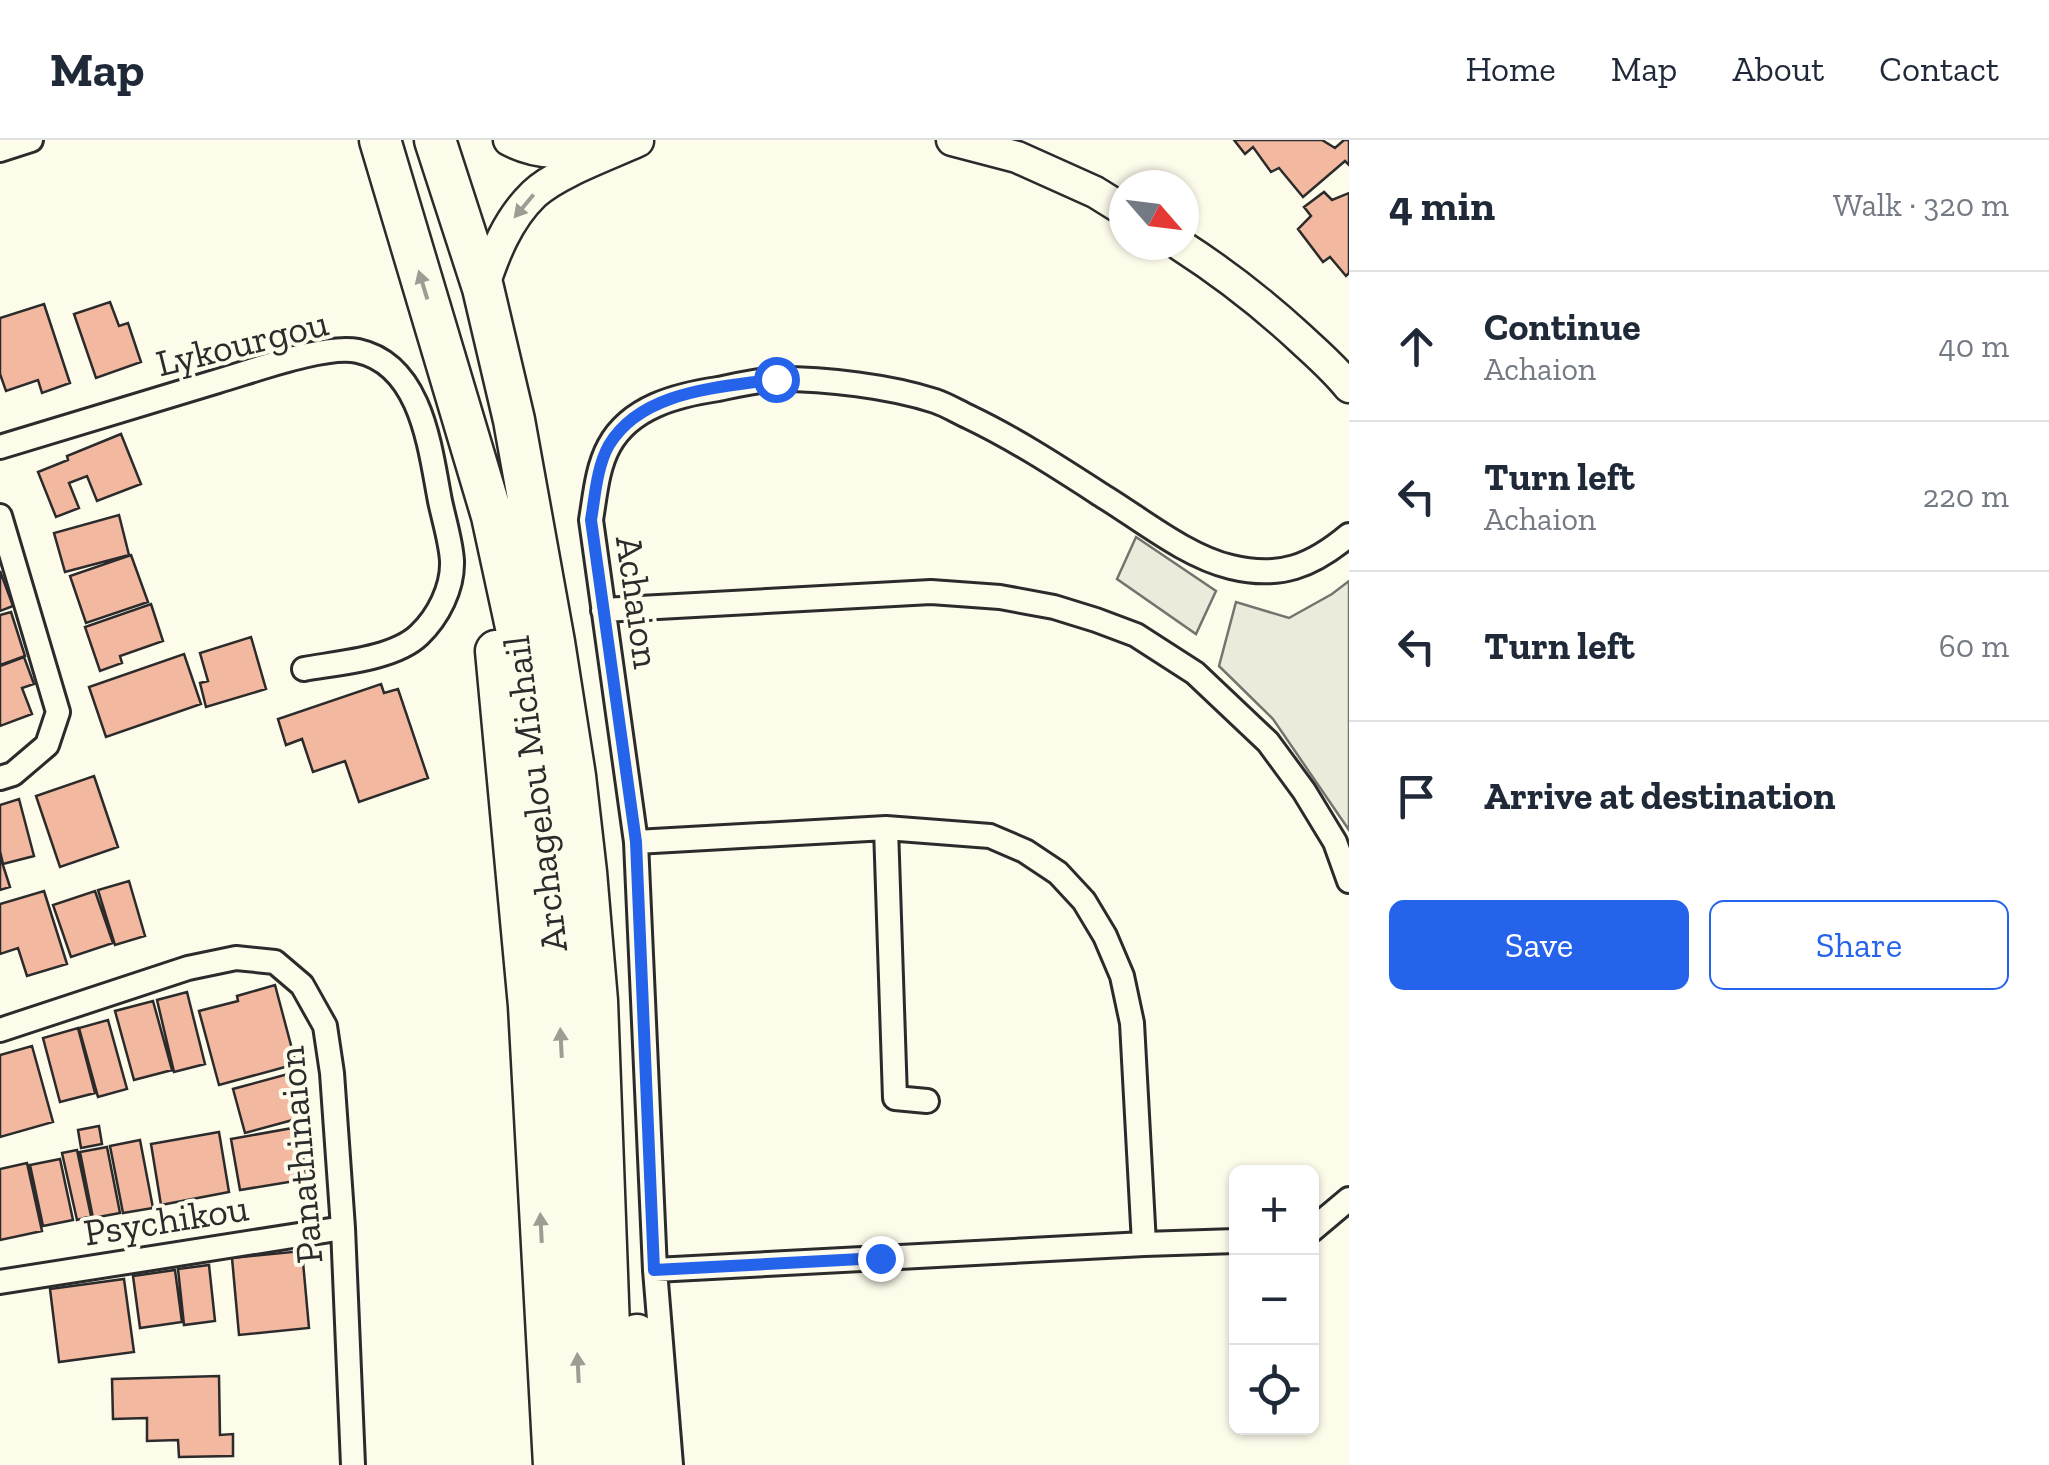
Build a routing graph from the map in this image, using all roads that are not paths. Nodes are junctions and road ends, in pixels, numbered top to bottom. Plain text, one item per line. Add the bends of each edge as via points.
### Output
1 (31, 140) edge
2 (380, 140) edge
3 (435, 140) edge
4 (508, 140) edge
5 (640, 140) edge
6 (952, 140) edge
7 (1019, 149) edge
8 (0, 150) edge
9 (1109, 201) edge
10 (1199, 257) edge
11 (484, 288) junction
12 (452, 378) junction
13 (1349, 387) edge
14 (514, 420) junction
15 (0, 447) edge
16 (0, 516) edge
17 (1349, 535) edge
18 (603, 610) junction
19 (304, 670) dead end
20 (0, 778) edge
21 (886, 828) junction
22 (636, 842) junction
23 (1349, 882) edge
24 (0, 1030) edge
25 (927, 1101) dead end
26 (1349, 1199) edge
27 (1319, 1224) edge
28 (344, 1228) junction
29 (1229, 1241) edge
30 (1144, 1244) junction
31 (654, 1270) junction
32 (0, 1282) edge
33 (353, 1465) edge
34 (554, 1465) edge
35 (582, 1465) edge
36 (614, 1465) edge
37 (642, 1465) edge
38 (671, 1465) edge

1 - 8 street
12 -> 2 highway, Archagelou Michail
3 - 11 highway, Archagelou Michail
4 - 5 street via 556,154
5 -> 11 street via 537,191 500,243
6 - 7 street
7 - 9 street
10 - 13 street via 1284,323
11 - 14 highway, Archagelou Michail
34 -> 12 highway via 529,1006 507,766
35 -> 12 highway, Archagelou Michail via 542,784 492,516
14 - 36 highway, Archagelou Michail via 586,872
14 - 37 highway via 544,480 600,774 622,998
15 - 19 street, Lykourgou via 294,358 346,349 392,368 420,412 432,458 452,562 446,594 416,639 388,653
16 - 20 street via 58,712 47,745
17 - 18 street, Achaion via 1327,554 1285,570 1226,566 936,401 868,385 776,379 654,404 608,447 591,520
18 - 22 street, Achaion
18 - 23 street via 930,592 1000,597 1109,625 1195,673 1268,742 1336,842
21 - 22 street
21 - 25 street via 894,1098
21 - 30 street via 990,836 1058,873 1084,901 1122,976 1132,1023
22 - 31 street, Achaion
24 - 28 street, Panathinaion via 188,968 236,958 275,962 302,985 324,1026
26 - 27 street
28 - 32 street, Psychikou
28 - 33 street, Panathinaion
29 - 30 street
30 - 31 street
31 - 38 street, Achaion

